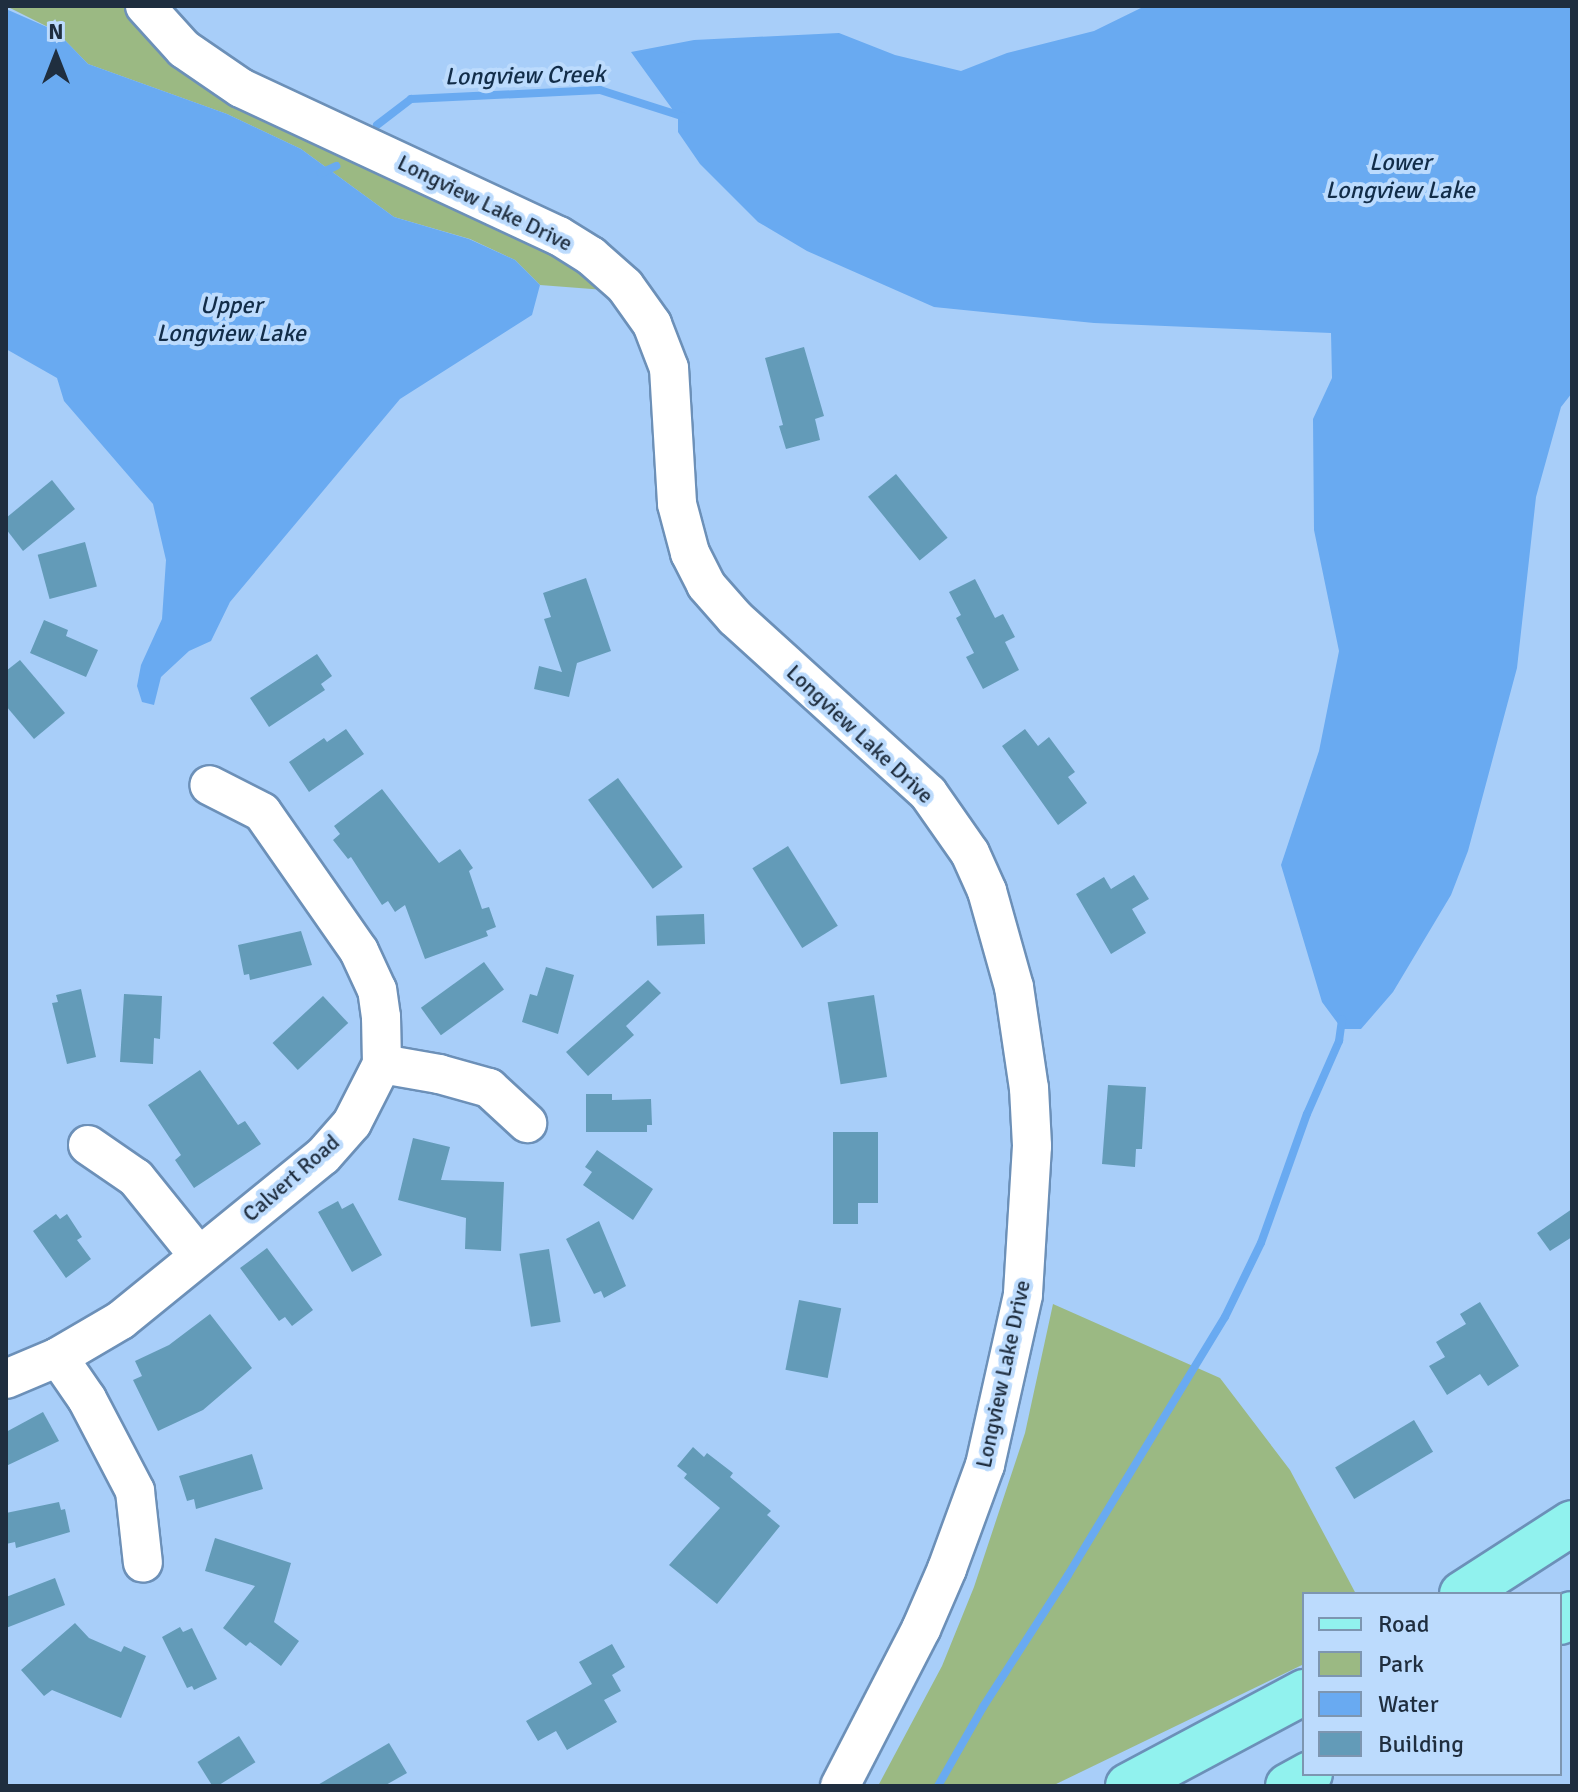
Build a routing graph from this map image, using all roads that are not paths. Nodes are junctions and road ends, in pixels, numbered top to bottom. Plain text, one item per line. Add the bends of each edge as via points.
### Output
1 (145, 6) edge
2 (209, 785) dead end
3 (382, 1064) junction
4 (527, 1123) dead end
5 (88, 1145) dead end
6 (199, 1256) junction
7 (58, 1357) junction
8 (6, 1379) edge
9 (1572, 1523) edge
10 (143, 1563) dead end
11 (1465, 1592) edge
12 (1302, 1693) edge
13 (1306, 1776) edge
14 (840, 1786) edge
15 (1128, 1786) edge
16 (1288, 1786) edge

1 - 14 street, Longview Lake Drive via 184,49 241,88 559,236 625,286 652,324 669,368 677,504 706,585 735,618 928,793 970,853 987,891 1014,987 1029,1088 1032,1161 1023,1295 985,1465 947,1569
2 - 3 street via 262,812 359,951 377,990
3 - 4 street via 489,1088
3 - 6 street, Calvert Road via 352,1123 323,1156
5 - 6 street via 136,1178
6 - 7 street, Calvert Road via 121,1320
7 - 8 street, Calvert Road
7 - 10 street via 87,1399 135,1491
9 - 11 main road
12 - 15 main road
13 - 16 main road

